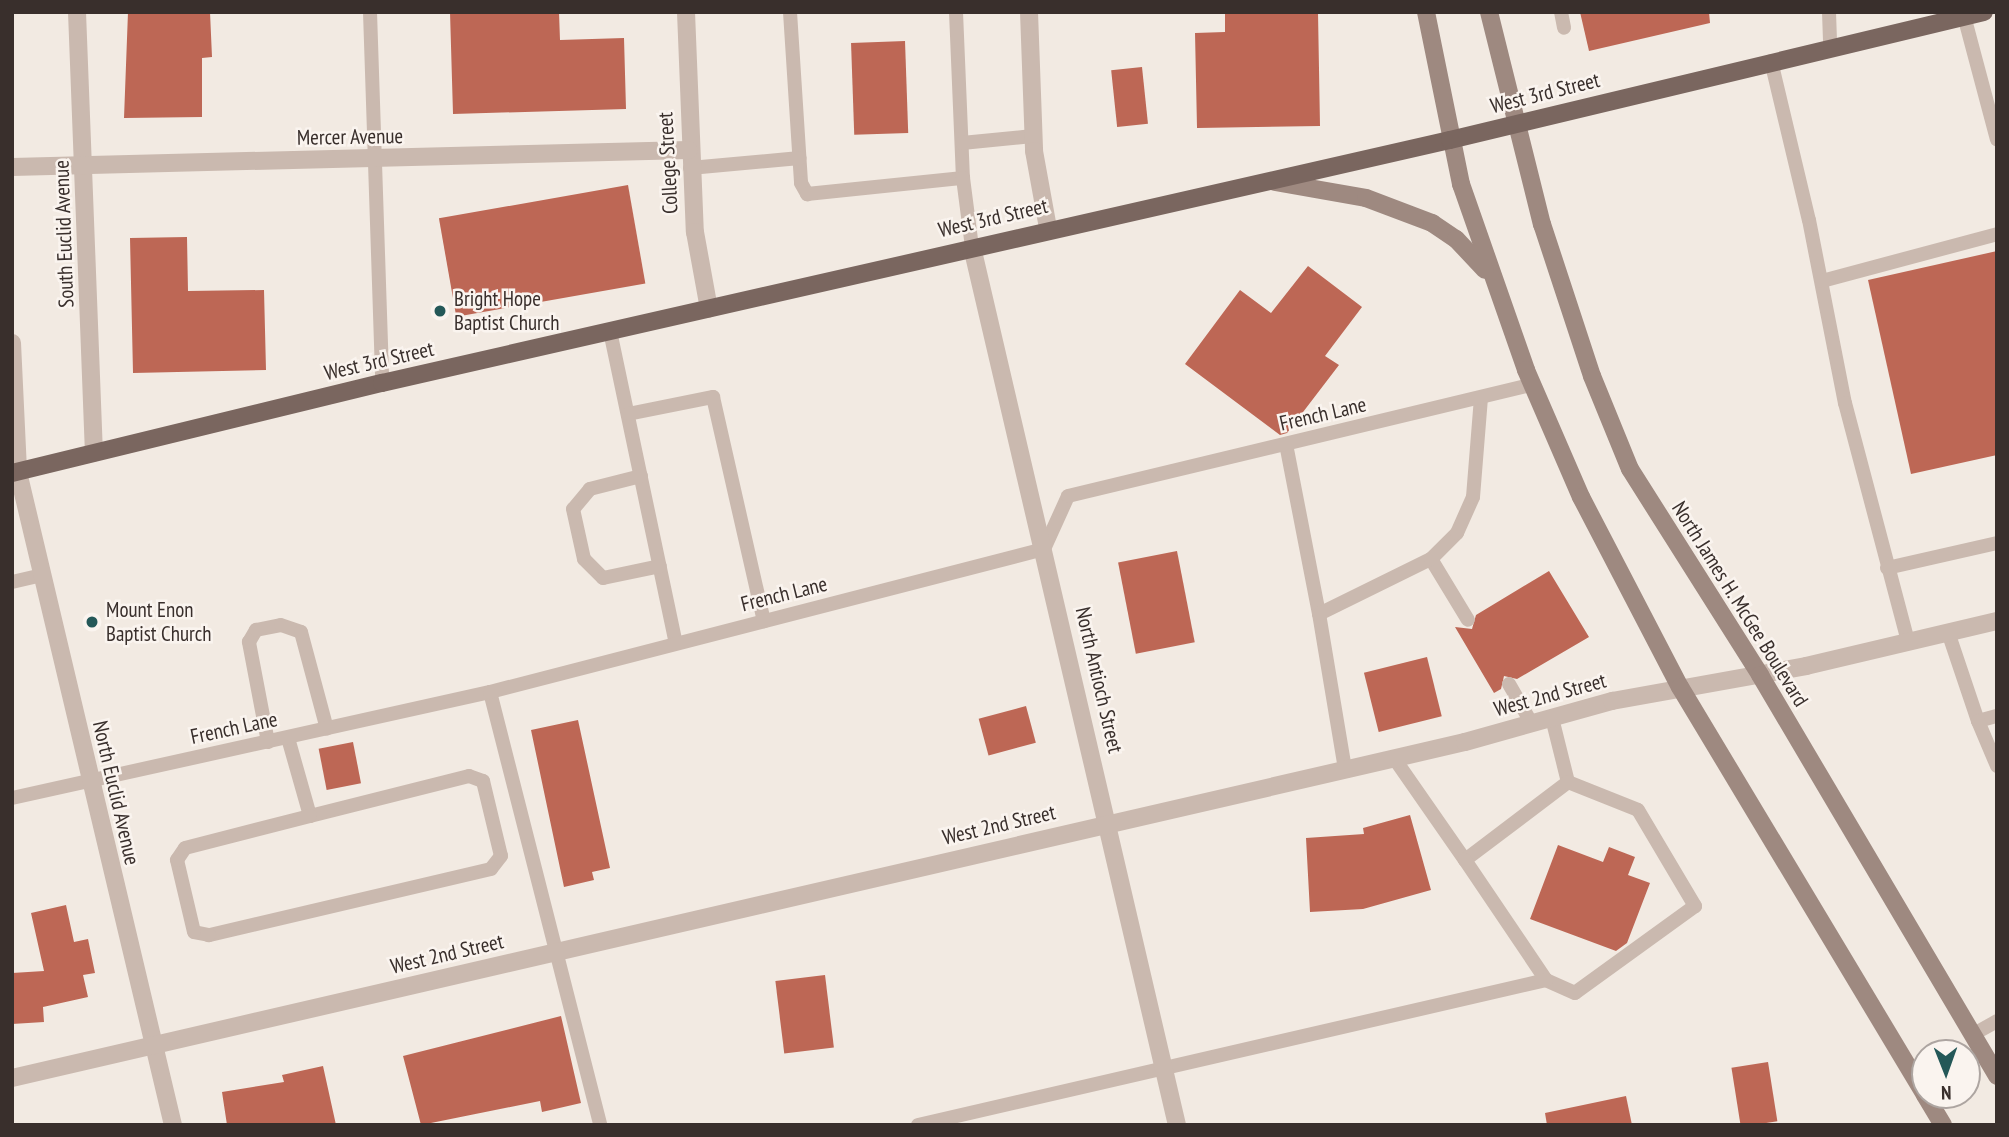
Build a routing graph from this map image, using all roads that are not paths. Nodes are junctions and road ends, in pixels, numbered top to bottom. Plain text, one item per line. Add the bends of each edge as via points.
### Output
1 (77, 12) edge
2 (370, 12) edge
3 (686, 12) edge
4 (790, 12) edge
5 (956, 12) edge
6 (1030, 12) edge
7 (1426, 12) edge
8 (1489, 12) edge
9 (1561, 12) edge
10 (1829, 12) edge
11 (1984, 12) edge
12 (1964, 14) edge
13 (1564, 27) dead end
14 (1830, 48) junction
15 (1771, 61) junction
16 (1515, 124) junction
17 (1033, 136) junction
18 (1450, 140) junction
19 (1997, 140) edge
20 (962, 142) junction
21 (800, 158) junction
22 (375, 159) junction
23 (689, 159) junction
24 (84, 166) junction
25 (12, 167) edge
26 (963, 178) junction
27 (1261, 181) junction
28 (1048, 228) junction
29 (1997, 234) edge
30 (972, 247) junction
31 (1822, 281) junction
32 (1493, 282) junction
33 (709, 309) junction
34 (610, 331) junction
35 (12, 344) edge
36 (382, 383) junction
37 (1533, 384) junction
38 (1481, 398) junction
39 (628, 415) junction
40 (1286, 444) junction
41 (94, 453) junction
42 (15, 472) edge
43 (641, 476) junction
44 (1997, 543) edge
45 (1044, 549) junction
46 (1431, 559) junction
47 (660, 566) junction
48 (1887, 568) junction
49 (41, 575) junction
50 (12, 582) edge
51 (1319, 614) junction
52 (1468, 620) dead end
53 (764, 621) junction
54 (1997, 621) edge
55 (1948, 632) junction
56 (1908, 642) junction
57 (676, 643) junction
58 (1760, 675) junction
59 (1508, 684) dead end
60 (1680, 687) junction
61 (490, 692) junction
62 (1997, 716) edge
63 (1552, 718) junction
64 (1978, 721) junction
65 (1532, 724) junction
66 (327, 729) junction
67 (288, 738) junction
68 (268, 742) junction
69 (1394, 758) junction
70 (1997, 766) edge
71 (1345, 769) junction
72 (89, 782) junction
73 (1568, 782) junction
74 (12, 799) edge
75 (310, 817) junction
76 (1110, 823) junction
77 (1465, 860) junction
78 (554, 952) junction
79 (1546, 980) junction
80 (1997, 1021) edge
81 (1972, 1035) junction
82 (154, 1045) junction
83 (1165, 1070) junction
84 (1911, 1072) edge
85 (1997, 1076) edge
86 (12, 1078) edge
87 (1933, 1109) edge
88 (173, 1125) edge
89 (600, 1125) edge
90 (918, 1125) edge
91 (1177, 1125) edge
92 (1943, 1125) edge

1 - 24 street, South Euclid Avenue
2 - 22 lane
3 - 23 street, College Street
4 - 21 lane
5 - 20 lane
6 - 17 street
7 - 18 main road
8 - 16 main road, North James H. McGee Boulevard
9 - 13 lane
10 - 14 lane
11 - 12 main road, West 3rd Street
12 - 14 main road, West 3rd Street
12 - 19 lane
14 - 15 main road, West 3rd Street
15 - 16 main road, West 3rd Street
15 - 31 lane
16 - 18 main road, West 3rd Street
16 - 58 main road, North James H. McGee Boulevard via 1592,376 1630,469
17 - 20 lane
17 - 28 street
18 - 27 main road, West 3rd Street
18 - 32 main road
20 - 26 lane
21 - 23 lane
21 - 26 lane via 801,183 807,194
22 - 23 street, Mercer Avenue
22 - 24 street, Mercer Avenue
22 - 36 lane
23 - 33 street, College Street via 695,232
24 - 25 street, Mercer Avenue
24 - 41 street, South Euclid Avenue
26 - 30 lane
27 - 28 main road, West 3rd Street
27 - 32 main road via 1305,184 1366,198 1432,223 1463,246
28 - 30 main road, West 3rd Street
29 - 31 lane
30 - 33 main road, West 3rd Street
30 - 45 street, North Antioch Street
31 - 48 lane via 1845,403
32 - 37 main road
33 - 34 main road, West 3rd Street
34 - 36 main road, West 3rd Street
34 - 39 lane
35 - 42 street
36 - 41 main road, West 3rd Street
37 - 38 lane, French Lane
37 - 60 main road via 1581,497
38 - 40 lane, French Lane
38 - 46 lane via 1474,497 1457,533
39 - 43 lane
39 - 53 lane via 713,397
40 - 45 lane, French Lane via 1068,496
40 - 51 lane
41 - 42 main road, West 3rd Street
42 - 49 street, North Euclid Avenue
43 - 47 lane
43 - 47 lane via 590,489 573,509 584,559 603,578
44 - 48 lane
45 - 53 lane, French Lane
45 - 76 street, North Antioch Street
46 - 51 lane
46 - 52 lane
47 - 57 lane
48 - 56 lane
49 - 50 lane
49 - 72 street, North Euclid Avenue
51 - 71 lane
53 - 57 lane, French Lane
54 - 55 street, West 2nd Street
55 - 56 street, West 2nd Street
55 - 64 lane
56 - 58 street, West 2nd Street
57 - 61 lane, French Lane
58 - 60 street, West 2nd Street
58 - 81 main road, North James H. McGee Boulevard
59 - 65 lane
60 - 63 street, West 2nd Street
60 - 84 main road
61 - 66 lane, French Lane
61 - 78 lane
62 - 64 lane
63 - 65 street, West 2nd Street
63 - 73 lane
64 - 70 lane
65 - 69 street, West 2nd Street
66 - 67 lane, French Lane
66 - 68 lane via 301,632 281,625 256,630 249,642
67 - 68 lane, French Lane
67 - 75 lane
68 - 72 lane, French Lane
69 - 71 street, West 2nd Street
69 - 77 lane
71 - 76 street, West 2nd Street
72 - 74 lane, French Lane
72 - 82 street, North Euclid Avenue
73 - 77 lane
73 - 79 lane via 1638,810 1695,906 1575,993
75 - 75 lane via 469,776 483,781 501,856 491,869 209,935 194,932 177,860 185,848
76 - 78 street, West 2nd Street
76 - 83 street, North Antioch Street
77 - 79 lane
78 - 82 street, West 2nd Street
78 - 89 lane
79 - 83 lane
80 - 81 lane
81 - 85 main road, North James H. McGee Boulevard
82 - 86 street, West 2nd Street
82 - 88 street, North Euclid Avenue
83 - 90 lane
83 - 91 street, North Antioch Street
87 - 92 main road

